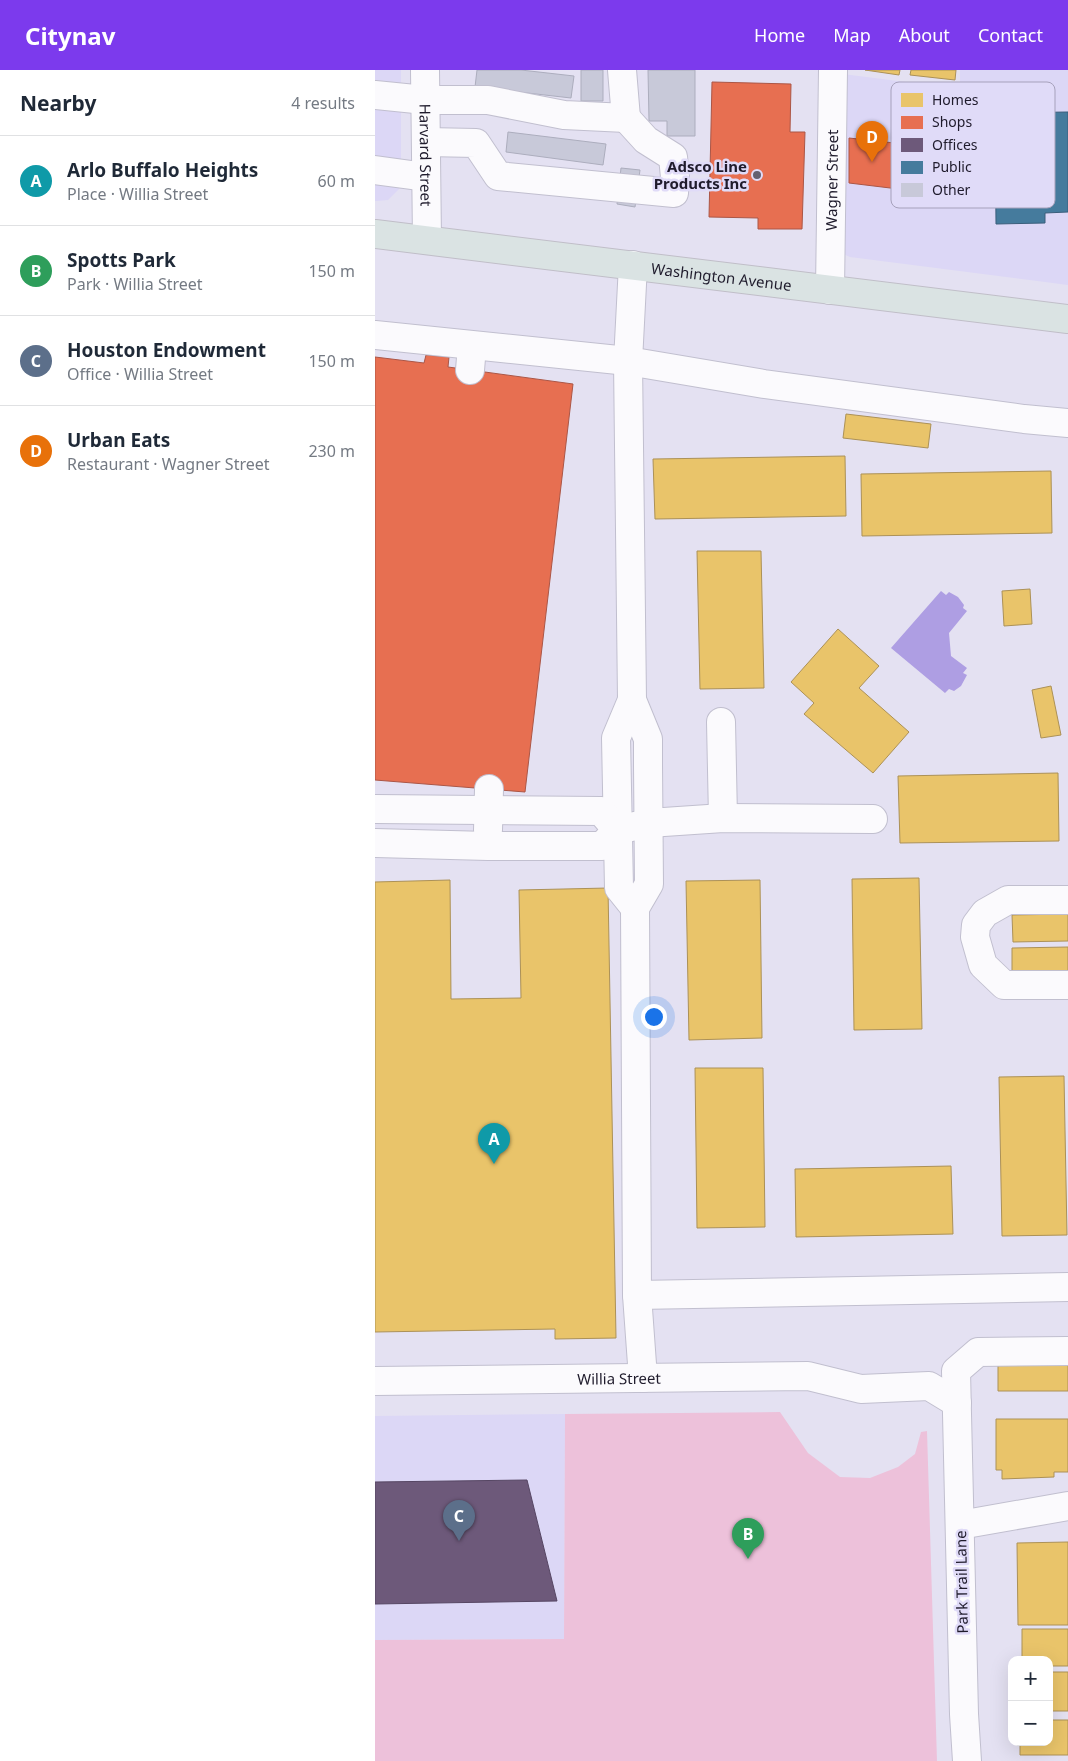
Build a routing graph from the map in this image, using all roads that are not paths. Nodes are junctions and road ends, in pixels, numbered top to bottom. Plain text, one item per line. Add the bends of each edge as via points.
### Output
1 (425, 70) edge
2 (622, 70) edge
3 (833, 70) edge
4 (375, 95) edge
5 (425, 100) junction
6 (626, 118) junction
7 (426, 142) junction
8 (375, 170) edge
9 (426, 177) junction
10 (375, 234) edge
11 (427, 240) junction
12 (633, 265) junction
13 (830, 290) junction
14 (1068, 319) edge
15 (375, 335) edge
16 (628, 361) junction
17 (1068, 423) edge
18 (632, 700) junction
19 (721, 722) dead end
20 (489, 800) junction
21 (375, 809) edge
22 (723, 818) junction
23 (873, 819) dead end
24 (649, 823) junction
25 (617, 830) junction
26 (375, 844) edge
27 (488, 846) junction
28 (1068, 900) edge
29 (635, 908) junction
30 (1068, 984) edge
31 (1068, 1287) edge
32 (637, 1295) junction
33 (1068, 1351) edge
34 (643, 1378) junction
35 (375, 1381) edge
36 (957, 1403) junction
37 (1068, 1506) edge
38 (960, 1525) junction
39 (967, 1761) edge

1 - 5 street, Harvard Street
2 - 6 street
3 - 13 street, Wagner Street
4 - 5 street
5 - 6 street via 489,100 564,115
5 - 7 street, Harvard Street
6 - 7 street via 646,140 673,157 674,193 498,176 476,143
7 - 9 street, Harvard Street
8 - 9 street
9 - 11 street, Harvard Street
10 - 11 main road, Washington Avenue
11 - 12 main road, Washington Avenue
12 - 13 main road, Washington Avenue
12 - 16 street
13 - 14 main road, Washington Avenue
15 - 16 street via 471,358
16 - 17 street via 773,386
16 - 18 street
18 - 24 street via 648,739
18 - 25 street via 616,738
19 - 22 street
20 - 21 street
20 - 25 street via 601,811
20 - 27 street
22 - 23 street
22 - 24 street
24 - 25 street
24 - 29 street via 649,884
25 - 27 street via 602,846
25 - 29 street via 619,888
26 - 27 street
28 - 30 street via 1008,900 985,912 976,925 975,937 983,966 1005,985
29 - 32 street
31 - 32 street
32 - 34 street
33 - 36 street, Park Trail Lane via 978,1352 956,1371
34 - 35 street, Willia Street
34 - 36 street, Willia Street via 807,1376 861,1390 929,1386
36 - 38 street, Park Trail Lane
37 - 38 street
38 - 39 street, Park Trail Lane

